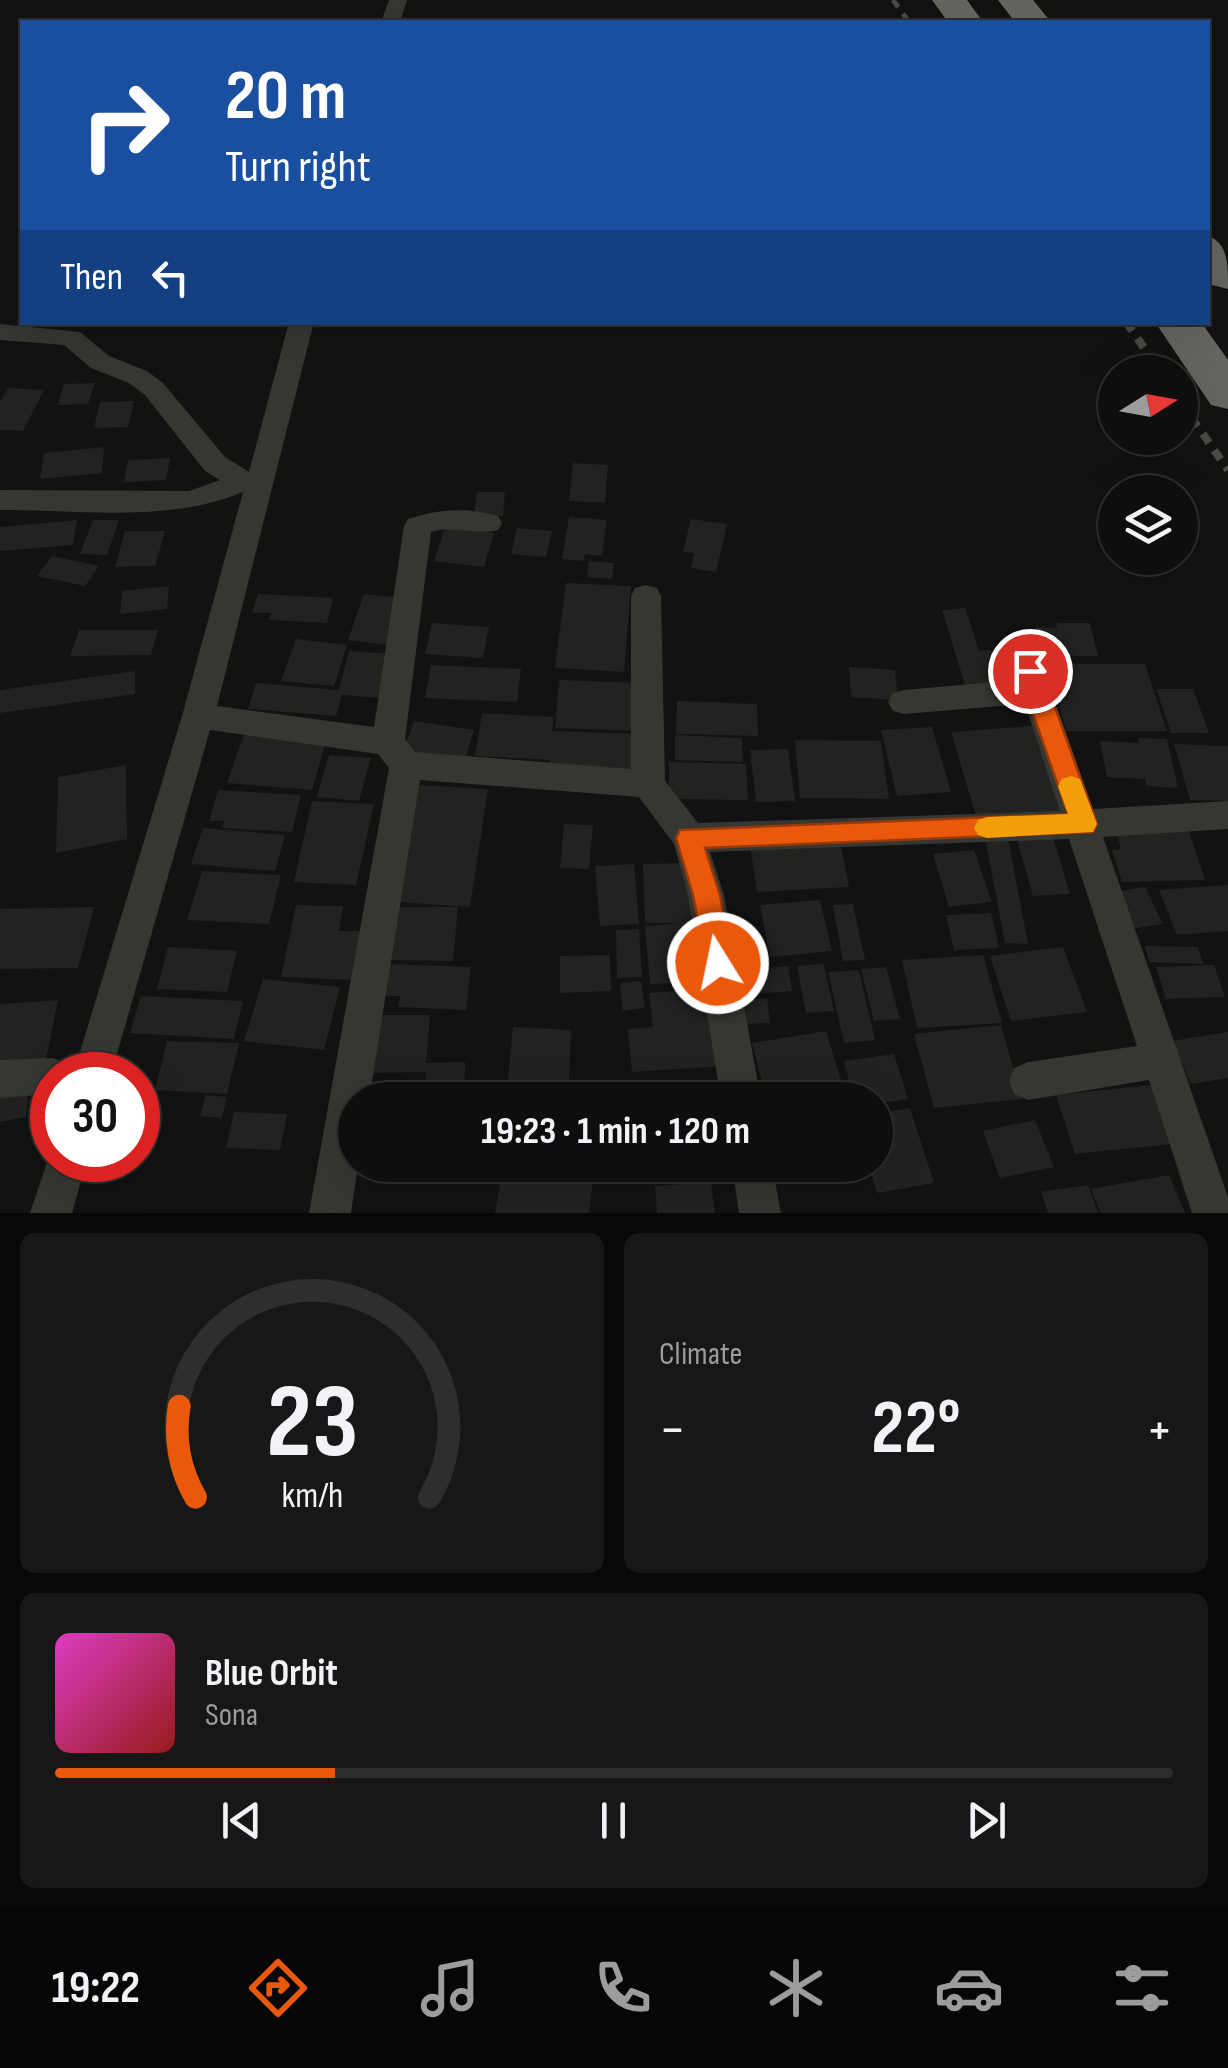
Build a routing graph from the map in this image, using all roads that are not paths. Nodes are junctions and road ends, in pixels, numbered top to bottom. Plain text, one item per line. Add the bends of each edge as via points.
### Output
1 (1015, 0) edge
2 (1030, 20) edge
3 (1210, 252) edge
4 (1228, 276) edge
5 (301, 325) edge
6 (1178, 325) edge
7 (0, 332) edge
8 (1228, 394) edge
9 (248, 484) junction
10 (0, 500) edge
11 (488, 523) dead end
12 (646, 596) dead end
13 (1023, 651) dead end
14 (1037, 691) junction
15 (904, 702) dead end
16 (198, 716) junction
17 (397, 753) junction
18 (648, 784) junction
19 (1228, 815) edge
20 (1084, 824) junction
21 (689, 838) junction
22 (89, 1052) edge
23 (1162, 1060) junction
24 (30, 1077) edge
25 (0, 1079) edge
26 (738, 1082) edge
27 (1028, 1082) dead end
28 (60, 1182) edge
29 (755, 1182) edge
30 (51, 1213) edge
31 (330, 1213) edge
32 (760, 1213) edge
33 (1212, 1213) edge

1 - 2 highway
3 - 4 highway
5 - 9 street
6 - 8 highway
7 - 9 street via 71,338 100,362 138,377 215,464
9 - 10 street via 189,501
9 - 16 street
11 - 17 street via 440,519 418,526
12 - 18 street
13 - 14 street
14 - 15 street
14 - 20 street
16 - 17 street
16 - 22 street
17 - 18 street
17 - 31 street
18 - 21 street
19 - 20 street
20 - 21 street
20 - 23 street
21 - 26 street via 706,895
23 - 27 street
23 - 33 street
24 - 25 street
28 - 30 street
29 - 32 street

